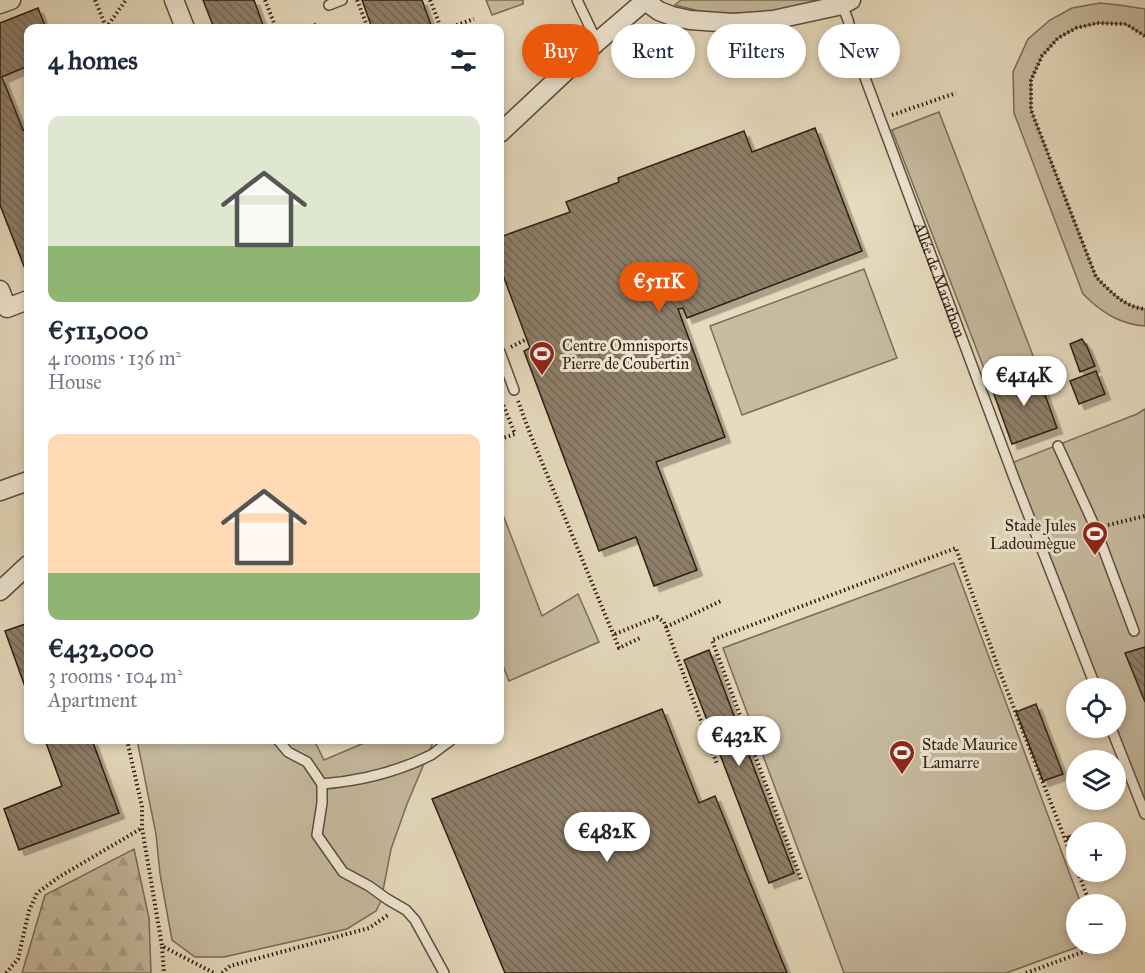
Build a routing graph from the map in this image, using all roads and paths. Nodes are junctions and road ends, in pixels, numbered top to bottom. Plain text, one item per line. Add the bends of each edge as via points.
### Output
1 (11, 0) edge
2 (95, 0) edge
3 (126, 0) edge
4 (174, 0) edge
5 (265, 0) edge
6 (342, 0) edge
7 (357, 0) edge
8 (429, 0) edge
9 (577, 0) edge
10 (645, 1) edge
11 (847, 2) edge
12 (0, 4) edge
13 (330, 5) dead end
14 (474, 19) dead end
15 (104, 24) edge
16 (109, 24) edge
17 (183, 24) edge
18 (274, 24) edge
19 (366, 24) edge
20 (439, 24) edge
21 (463, 24) edge
22 (588, 24) edge
23 (1145, 36) edge
24 (599, 40) edge
25 (558, 78) edge
26 (956, 93) dead end
27 (880, 119) junction
28 (504, 128) edge
29 (0, 290) edge
30 (24, 302) edge
31 (1145, 309) edge
32 (504, 363) edge
33 (514, 390) joint
34 (504, 407) edge
35 (504, 438) edge
36 (1058, 446) dead end
37 (24, 482) edge
38 (0, 491) edge
39 (1145, 516) edge
40 (1095, 527) junction
41 (24, 569) edge
42 (0, 591) edge
43 (723, 600) dead end
44 (666, 627) junction
45 (1134, 631) dead end
46 (614, 634) junction
47 (642, 637) dead end
48 (1092, 678) edge
49 (1116, 738) edge
50 (128, 744) edge
51 (281, 744) edge
52 (446, 744) edge
53 (717, 764) dead end
54 (322, 784) junction
55 (1145, 814) edge
56 (142, 828) junction
57 (1066, 843) edge
58 (801, 879) dead end
59 (396, 905) junction
60 (162, 946) junction
61 (1078, 954) edge
62 (6, 973) edge
63 (164, 973) edge
64 (214, 973) edge
65 (222, 973) edge
66 (444, 973) edge
67 (1026, 973) edge

1 - 12 street
2 - 15 path
3 - 16 path
4 - 17 street
5 - 18 path
6 - 13 lane
7 - 19 path
8 - 20 path
9 - 22 lane
10 - 11 street, Allée de Marathon via 672,16 733,23 773,20
10 - 24 street
11 - 27 lane, Allée de Marathon via 858,59
14 - 21 path
23 - 31 path via 1126,24 1098,22 1058,38 1042,56 1031,80 1031,110 1096,277 1116,298
25 - 28 street
26 - 27 path
27 - 48 lane, Allée de Marathon
29 - 30 street via 7,308
32 - 33 lane
33 - 46 path
34 - 35 path via 515,434
36 - 40 lane
37 - 38 street
39 - 40 path
40 - 45 lane
41 - 42 street
43 - 44 path
44 - 46 path via 657,616
44 - 53 path
46 - 47 path via 619,648
49 - 55 lane
50 - 56 path via 142,807
51 - 54 lane via 307,762
52 - 54 lane via 432,754 382,774
54 - 59 lane via 316,835 343,872
56 - 60 path
56 - 62 path via 37,893 18,959
57 - 58 path via 956,548 712,640
59 - 65 path via 369,928 230,966
59 - 66 lane via 415,920
60 - 63 path
60 - 64 path
61 - 67 path

